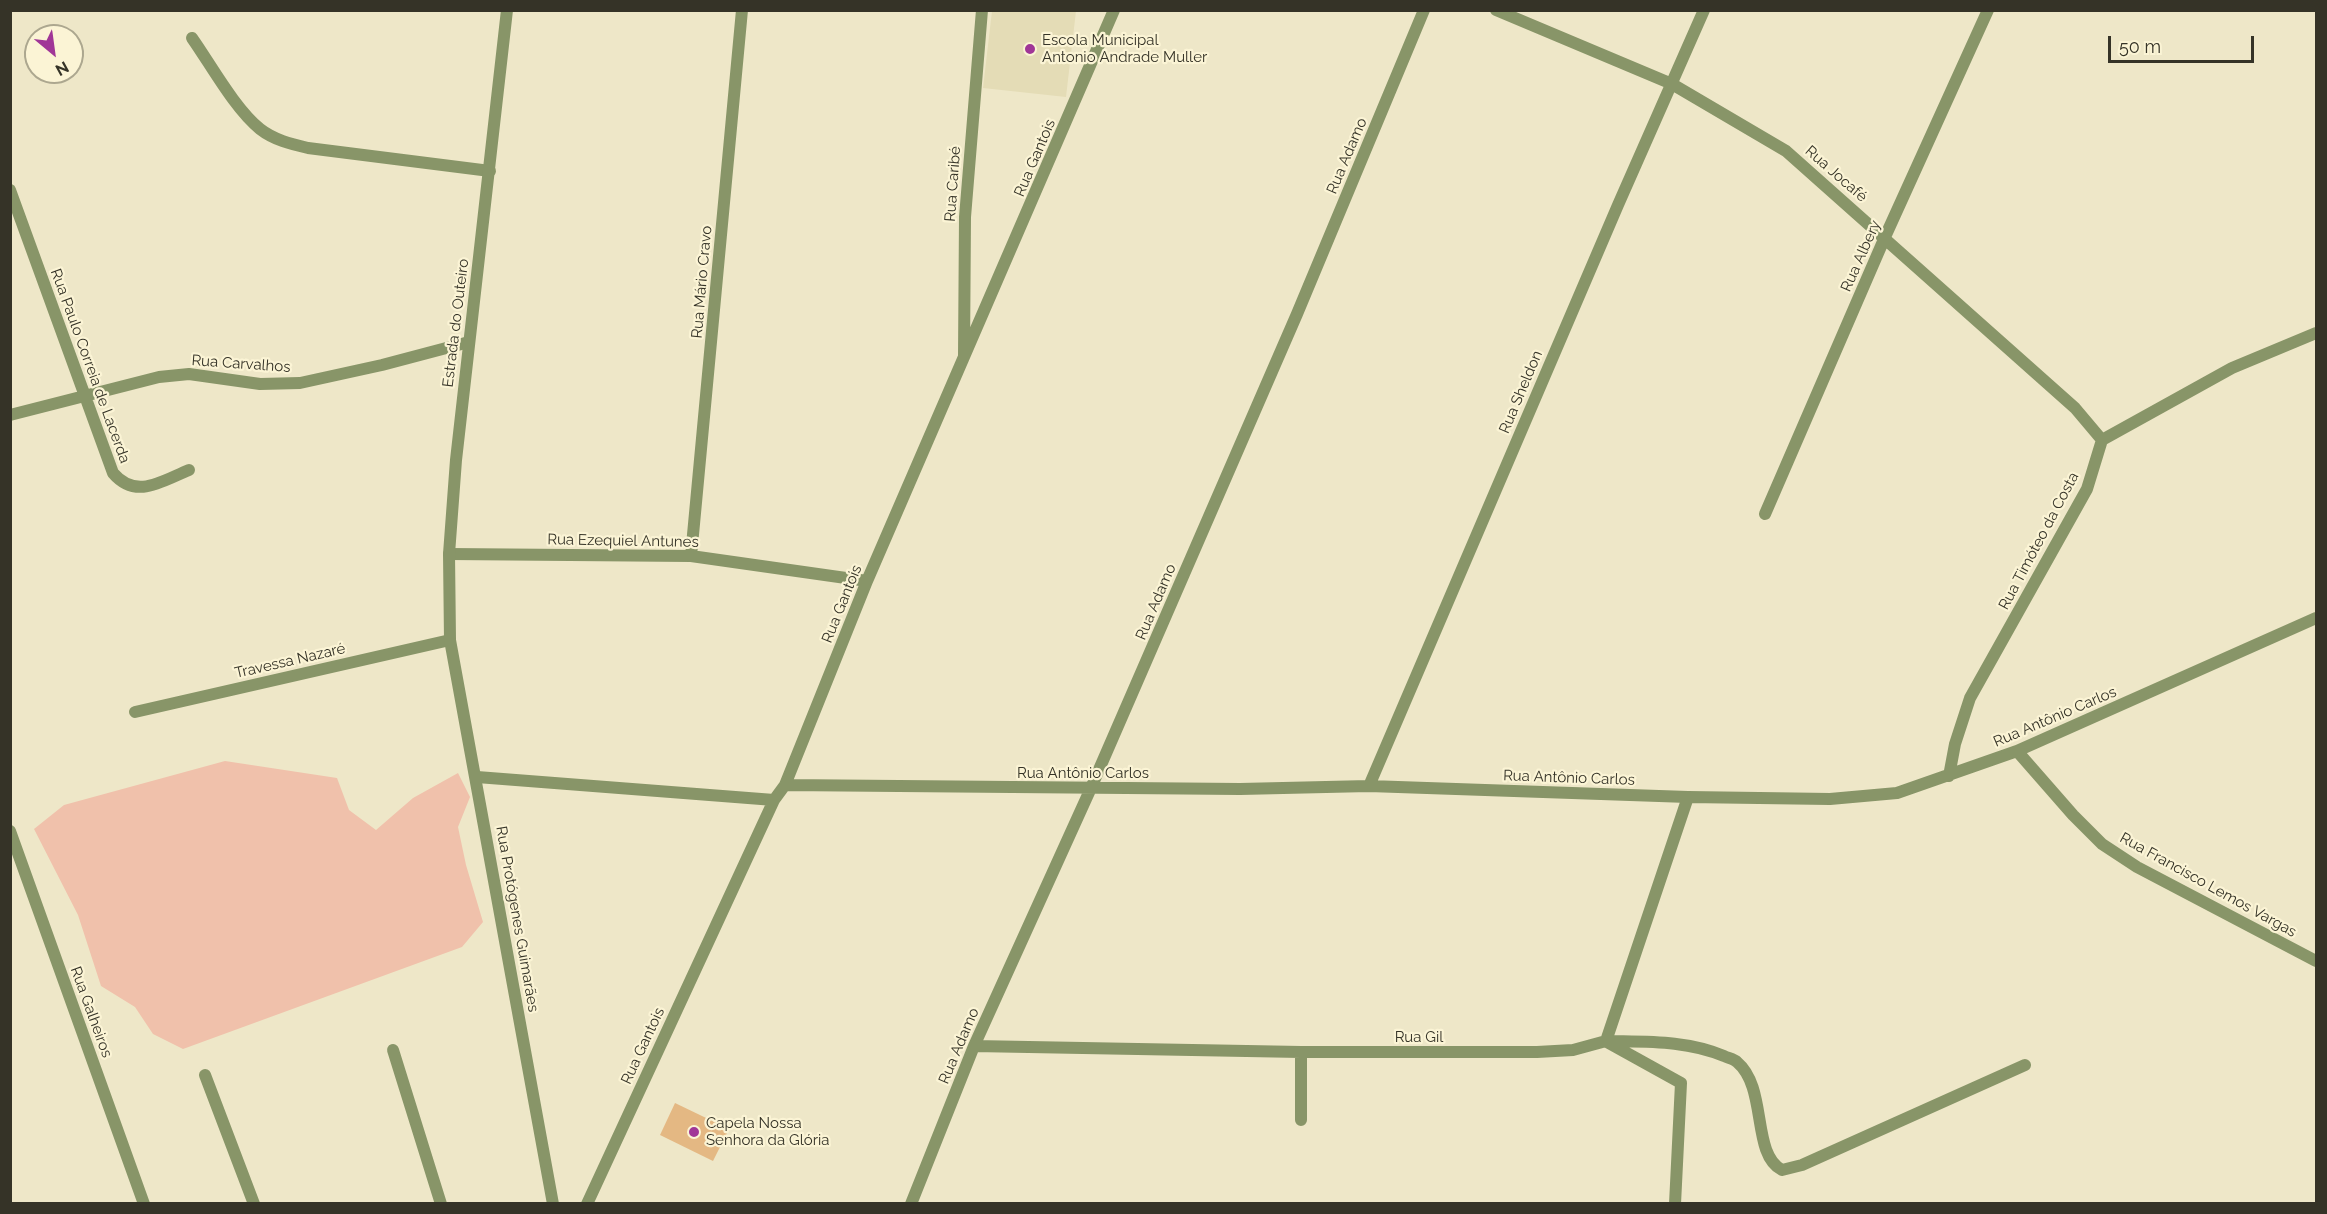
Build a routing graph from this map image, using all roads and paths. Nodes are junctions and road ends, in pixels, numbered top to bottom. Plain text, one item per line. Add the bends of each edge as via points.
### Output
1 (507, 10) edge
2 (742, 10) edge
3 (982, 10) edge
4 (1114, 10) edge
5 (1424, 10) edge
6 (1496, 10) edge
7 (1704, 10) edge
8 (1988, 10) edge
9 (192, 38) dead end
10 (1672, 84) junction
11 (490, 171) junction
12 (10, 190) edge
13 (1885, 237) junction
14 (2316, 333) edge
15 (469, 342) junction
16 (964, 360) junction
17 (83, 396) junction
18 (10, 415) edge
19 (2102, 440) junction
20 (189, 470) dead end
21 (1765, 514) dead end
22 (449, 554) junction
23 (691, 556) junction
24 (867, 581) junction
25 (2316, 618) edge
26 (450, 640) junction
27 (135, 712) dead end
28 (2017, 751) junction
29 (1949, 776) junction
30 (477, 777) junction
31 (785, 785) junction
32 (1369, 786) junction
33 (1091, 788) junction
34 (1688, 797) junction
35 (774, 800) junction
36 (10, 831) edge
37 (2316, 961) edge
38 (1606, 1041) junction
39 (974, 1046) junction
40 (393, 1050) dead end
41 (1301, 1052) junction
42 (2025, 1065) dead end
43 (205, 1075) dead end
44 (1300, 1120) dead end
45 (144, 1203) edge
46 (254, 1203) edge
47 (441, 1203) edge
48 (554, 1203) edge
49 (586, 1203) edge
50 (911, 1203) edge
51 (1675, 1203) edge

1 - 11 street, Estrada do Outeiro
2 - 23 street, Rua Mário Cravo
3 - 16 street, Rua Caribé via 965,217
4 - 16 street, Rua Gantois
5 - 33 street, Rua Adamo via 1302,303
6 - 10 street, Rua Jocafé
7 - 10 street, Rua Sheldon
8 - 13 street, Rua Albery
9 - 11 street via 238,104 260,129 284,143
10 - 13 street, Rua Jocafé via 1786,151
10 - 32 street, Rua Sheldon
11 - 15 street, Estrada do Outeiro
12 - 17 street, Rua Paulo Correia de Lacerda
13 - 19 street, Rua Jocafé via 2075,408
13 - 21 street, Rua Albery
14 - 19 street via 2232,368
15 - 17 street, Rua Carvalhos via 300,383 260,384 189,374 159,377
15 - 22 street, Estrada do Outeiro
16 - 24 street, Rua Gantois
17 - 18 street, Rua Carvalhos
17 - 20 street, Rua Paulo Correia de Lacerda via 113,473 121,483 133,488 147,487
19 - 29 street, Rua Timóteo da Costa via 2087,489 1970,698
22 - 23 street, Rua Ezequiel Antunes
22 - 26 street, Estrada do Outeiro
23 - 24 street, Rua Ezequiel Antunes
24 - 31 street, Rua Gantois
25 - 28 street, Rua Antônio Carlos
26 - 27 street, Travessa Nazaré
26 - 30 street, Rua Protógenes Guimarães
28 - 29 street, Rua Antônio Carlos
28 - 37 street, Rua Francisco Lemos Vargas via 2102,844
29 - 34 street, Rua Antônio Carlos via 1897,793 1830,799
30 - 35 street
30 - 48 street, Rua Protógenes Guimarães
31 - 33 street, Rua Antônio Carlos
31 - 35 street, Rua Gantois
32 - 33 street, Rua Antônio Carlos
32 - 34 street, Rua Antônio Carlos
33 - 39 street, Rua Adamo
34 - 38 street
35 - 49 street, Rua Gantois
36 - 45 street, Rua Galheiros
38 - 41 street, Rua Gil via 1573,1050 1537,1052
38 - 42 street, Rua Gil via 1679,1043 1708,1049 1737,1062 1753,1088 1766,1149 1771,1161 1782,1170 1802,1166
38 - 51 street via 1681,1083
39 - 41 street, Rua Gil
39 - 50 street, Rua Adamo
40 - 47 street
41 - 44 street
43 - 46 street

